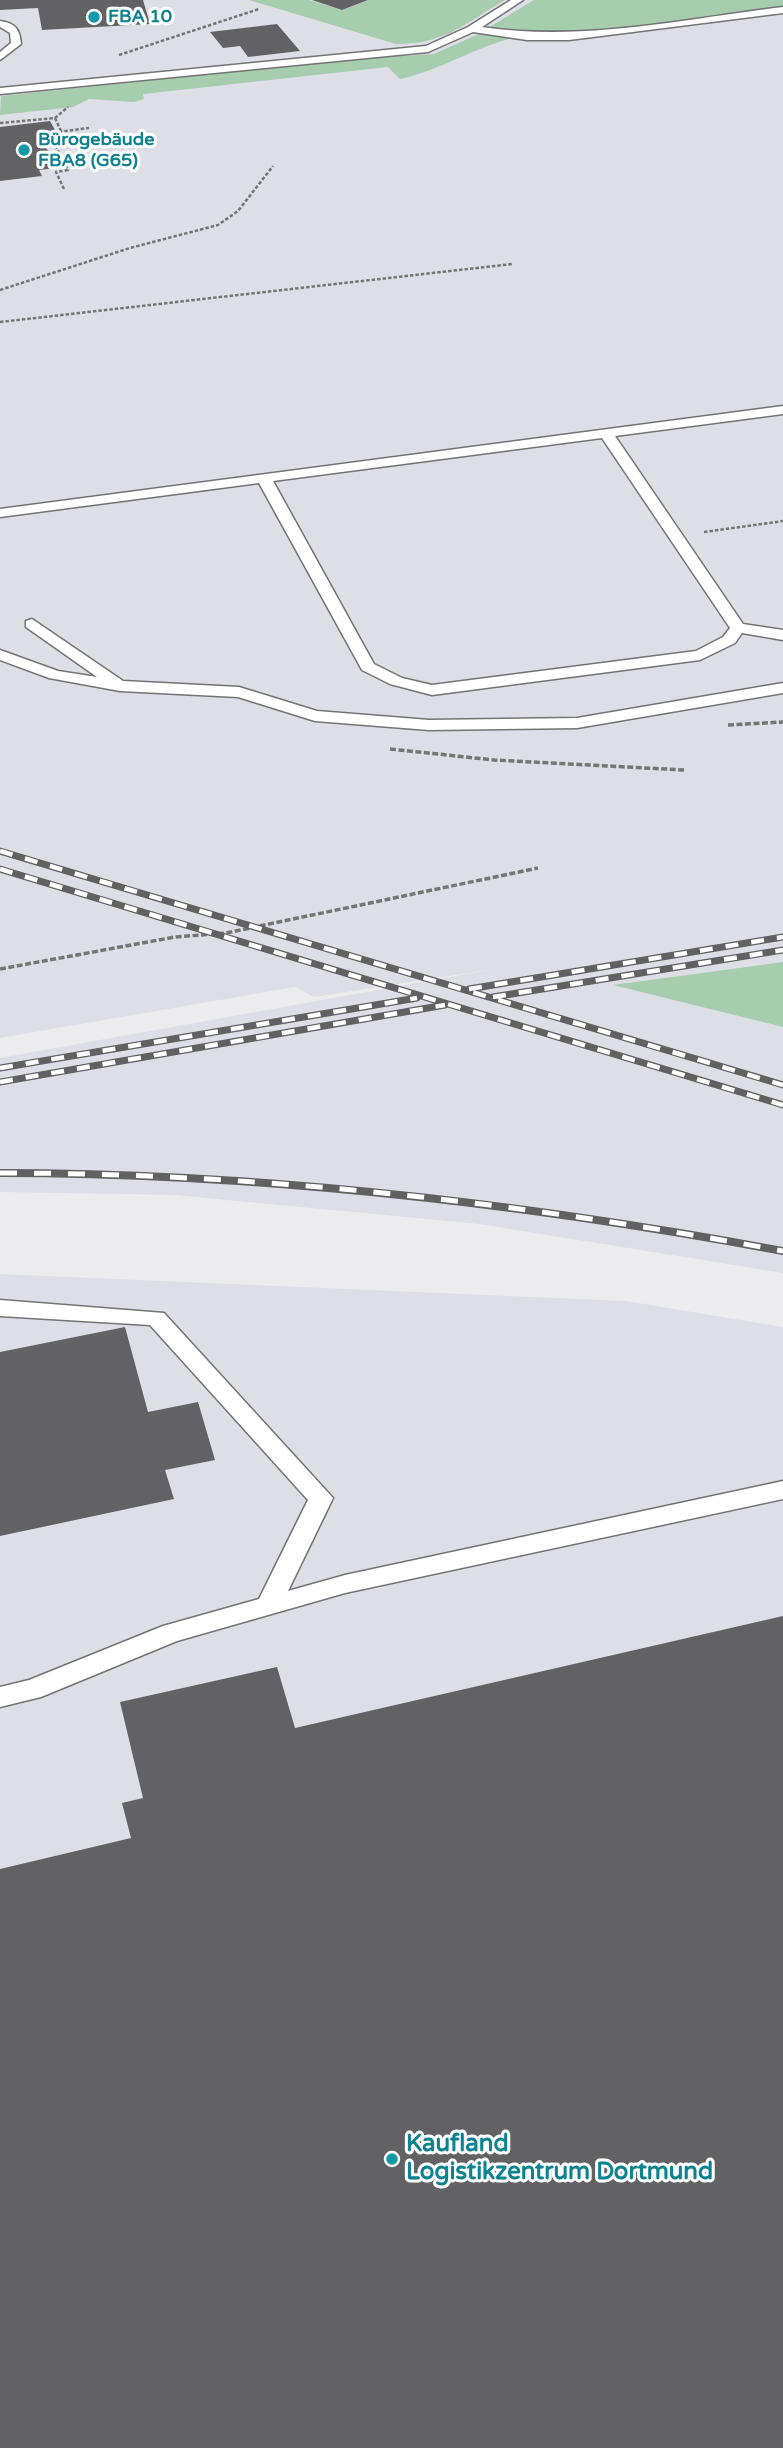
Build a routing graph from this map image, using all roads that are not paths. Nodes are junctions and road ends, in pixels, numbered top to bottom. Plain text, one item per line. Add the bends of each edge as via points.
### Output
1 (518, 0) edge
2 (783, 10) edge
3 (0, 24) edge
4 (472, 29) junction
5 (0, 57) edge
6 (0, 91) edge
7 (783, 410) edge
8 (606, 434) junction
9 (264, 479) junction
10 (0, 513) edge
11 (32, 624) dead end
12 (738, 628) junction
13 (783, 635) edge
14 (61, 644) junction
15 (8, 658) edge
16 (120, 686) junction
17 (783, 688) edge
18 (0, 1308) edge
19 (783, 1490) edge
20 (268, 1606) junction
21 (0, 1698) edge

1 - 4 lane
2 - 4 lane via 569,37
3 - 5 lane via 15,32 16,44
4 - 6 lane via 428,49
7 - 8 lane
8 - 9 lane
8 - 12 lane
9 - 10 lane
9 - 12 lane via 368,667 396,681 432,690 700,655 729,640
11 - 14 lane
12 - 13 lane
14 - 15 lane
14 - 16 lane
15 - 16 lane via 55,675
16 - 17 lane via 239,692 315,716 429,725 577,723
18 - 20 lane via 156,1318 321,1497
19 - 20 lane via 345,1584
20 - 21 lane via 172,1633 32,1690

